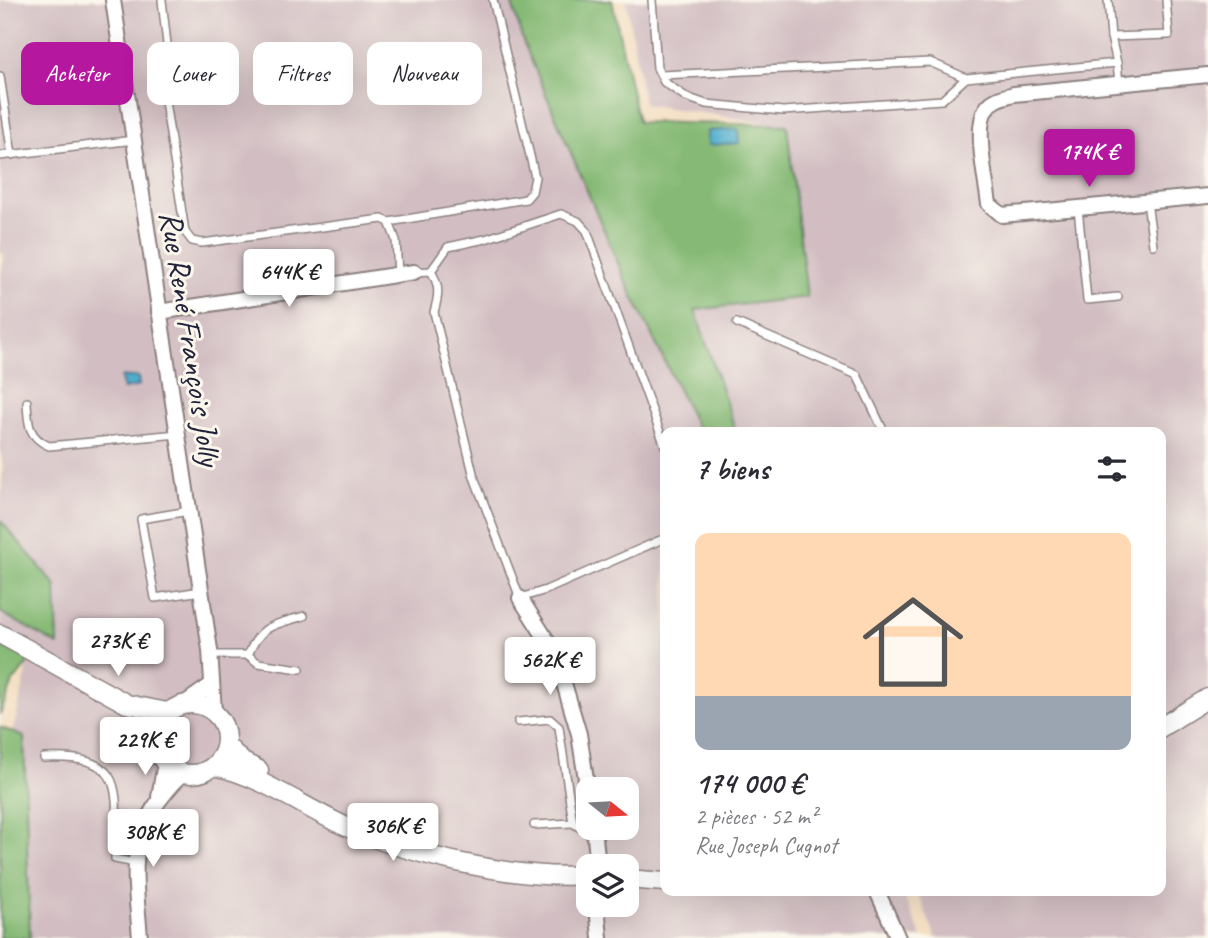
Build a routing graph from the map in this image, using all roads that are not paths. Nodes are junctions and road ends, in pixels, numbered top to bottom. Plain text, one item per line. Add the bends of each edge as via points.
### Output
1 (113, 0) edge
2 (162, 0) edge
3 (494, 0) edge
4 (652, 0) edge
5 (1108, 0) edge
6 (1167, 0) edge
7 (1111, 37) junction
8 (1117, 63) junction
9 (661, 75) junction
10 (1208, 75) edge
11 (0, 76) edge
12 (966, 78) junction
13 (1119, 84) junction
14 (134, 140) junction
15 (12, 155) junction
16 (0, 156) edge
17 (1208, 196) edge
18 (1147, 202) junction
19 (1078, 208) junction
20 (389, 222) junction
21 (1153, 246) dead end
22 (431, 271) junction
23 (414, 272) joint
24 (398, 274) junction
25 (1118, 297) dead end
26 (159, 312) junction
27 (737, 323) dead end
28 (27, 402) dead end
29 (882, 427) edge
30 (660, 432) edge
31 (178, 434) junction
32 (189, 511) junction
33 (660, 540) edge
34 (201, 591) junction
35 (520, 598) junction
36 (304, 616) dead end
37 (0, 634) edge
38 (210, 655) junction
39 (248, 655) junction
40 (300, 668) dead end
41 (211, 685) junction
42 (1208, 698) edge
43 (127, 704) junction
44 (184, 704) junction
45 (167, 712) junction
46 (214, 712) junction
47 (518, 722) dead end
48 (1166, 724) edge
49 (156, 738) junction
50 (226, 745) junction
51 (44, 758) dead end
52 (165, 763) junction
53 (214, 766) junction
54 (183, 773) junction
55 (586, 777) edge
56 (159, 798) junction
57 (573, 823) junction
58 (576, 824) edge
59 (534, 825) dead end
60 (136, 863) junction
61 (576, 872) edge
62 (576, 876) edge
63 (639, 880) edge
64 (660, 882) edge
65 (879, 896) edge
66 (598, 917) edge
67 (140, 938) edge
68 (600, 938) edge
69 (898, 938) edge

1 - 14 street, Rue René François Jolly
2 - 20 lane via 169,62 163,88 189,239 202,243 382,219
3 - 20 lane via 535,177 533,192 526,199
4 - 9 lane
5 - 7 lane
6 - 7 lane via 1169,35
7 - 8 lane
8 - 12 lane
8 - 13 lane
9 - 12 lane via 930,62
9 - 12 lane via 686,97 706,104 783,111 942,100
10 - 13 street
11 - 15 lane
13 - 19 street via 1014,94 996,99 980,122 989,204 1002,215
14 - 15 lane
14 - 26 street, Rue René François Jolly
15 - 16 lane
17 - 18 street
18 - 19 street
18 - 21 lane
19 - 25 lane via 1087,300
20 - 24 lane via 396,240
22 - 23 lane
22 - 30 lane via 448,247 561,214 578,220 587,230
22 - 35 lane via 438,282 435,312 474,477
23 - 24 street
24 - 26 street
26 - 31 street, Rue René François Jolly
27 - 29 lane via 858,375
28 - 31 lane via 29,429 36,440 49,446
31 - 32 street, Rue René François Jolly
32 - 34 street, Rue René François Jolly
32 - 34 lane via 141,519 155,598
33 - 35 lane
34 - 38 street, Rue René François Jolly
35 - 55 street via 555,653 579,734
36 - 39 lane via 268,627 256,636
37 - 43 street
38 - 39 lane
38 - 41 street, Rue René François Jolly
39 - 40 lane via 258,663
41 - 44 street
41 - 46 street, Rue René François Jolly
42 - 48 street
43 - 45 street
43 - 49 street
44 - 45 street
44 - 46 street via 195,703
45 - 49 street
46 - 50 street via 224,727
47 - 57 lane via 550,719 559,727
49 - 52 street
50 - 53 street
50 - 61 street via 243,762 335,810 389,832 495,860
51 - 60 lane via 91,760 107,771 116,790 115,859
52 - 54 street
52 - 56 street
53 - 54 street
53 - 62 street via 236,771 350,829 422,853 465,863
54 - 56 street
56 - 60 street via 138,838
57 - 58 lane
57 - 59 lane
60 - 67 street
63 - 64 street
65 - 69 street
66 - 68 street

